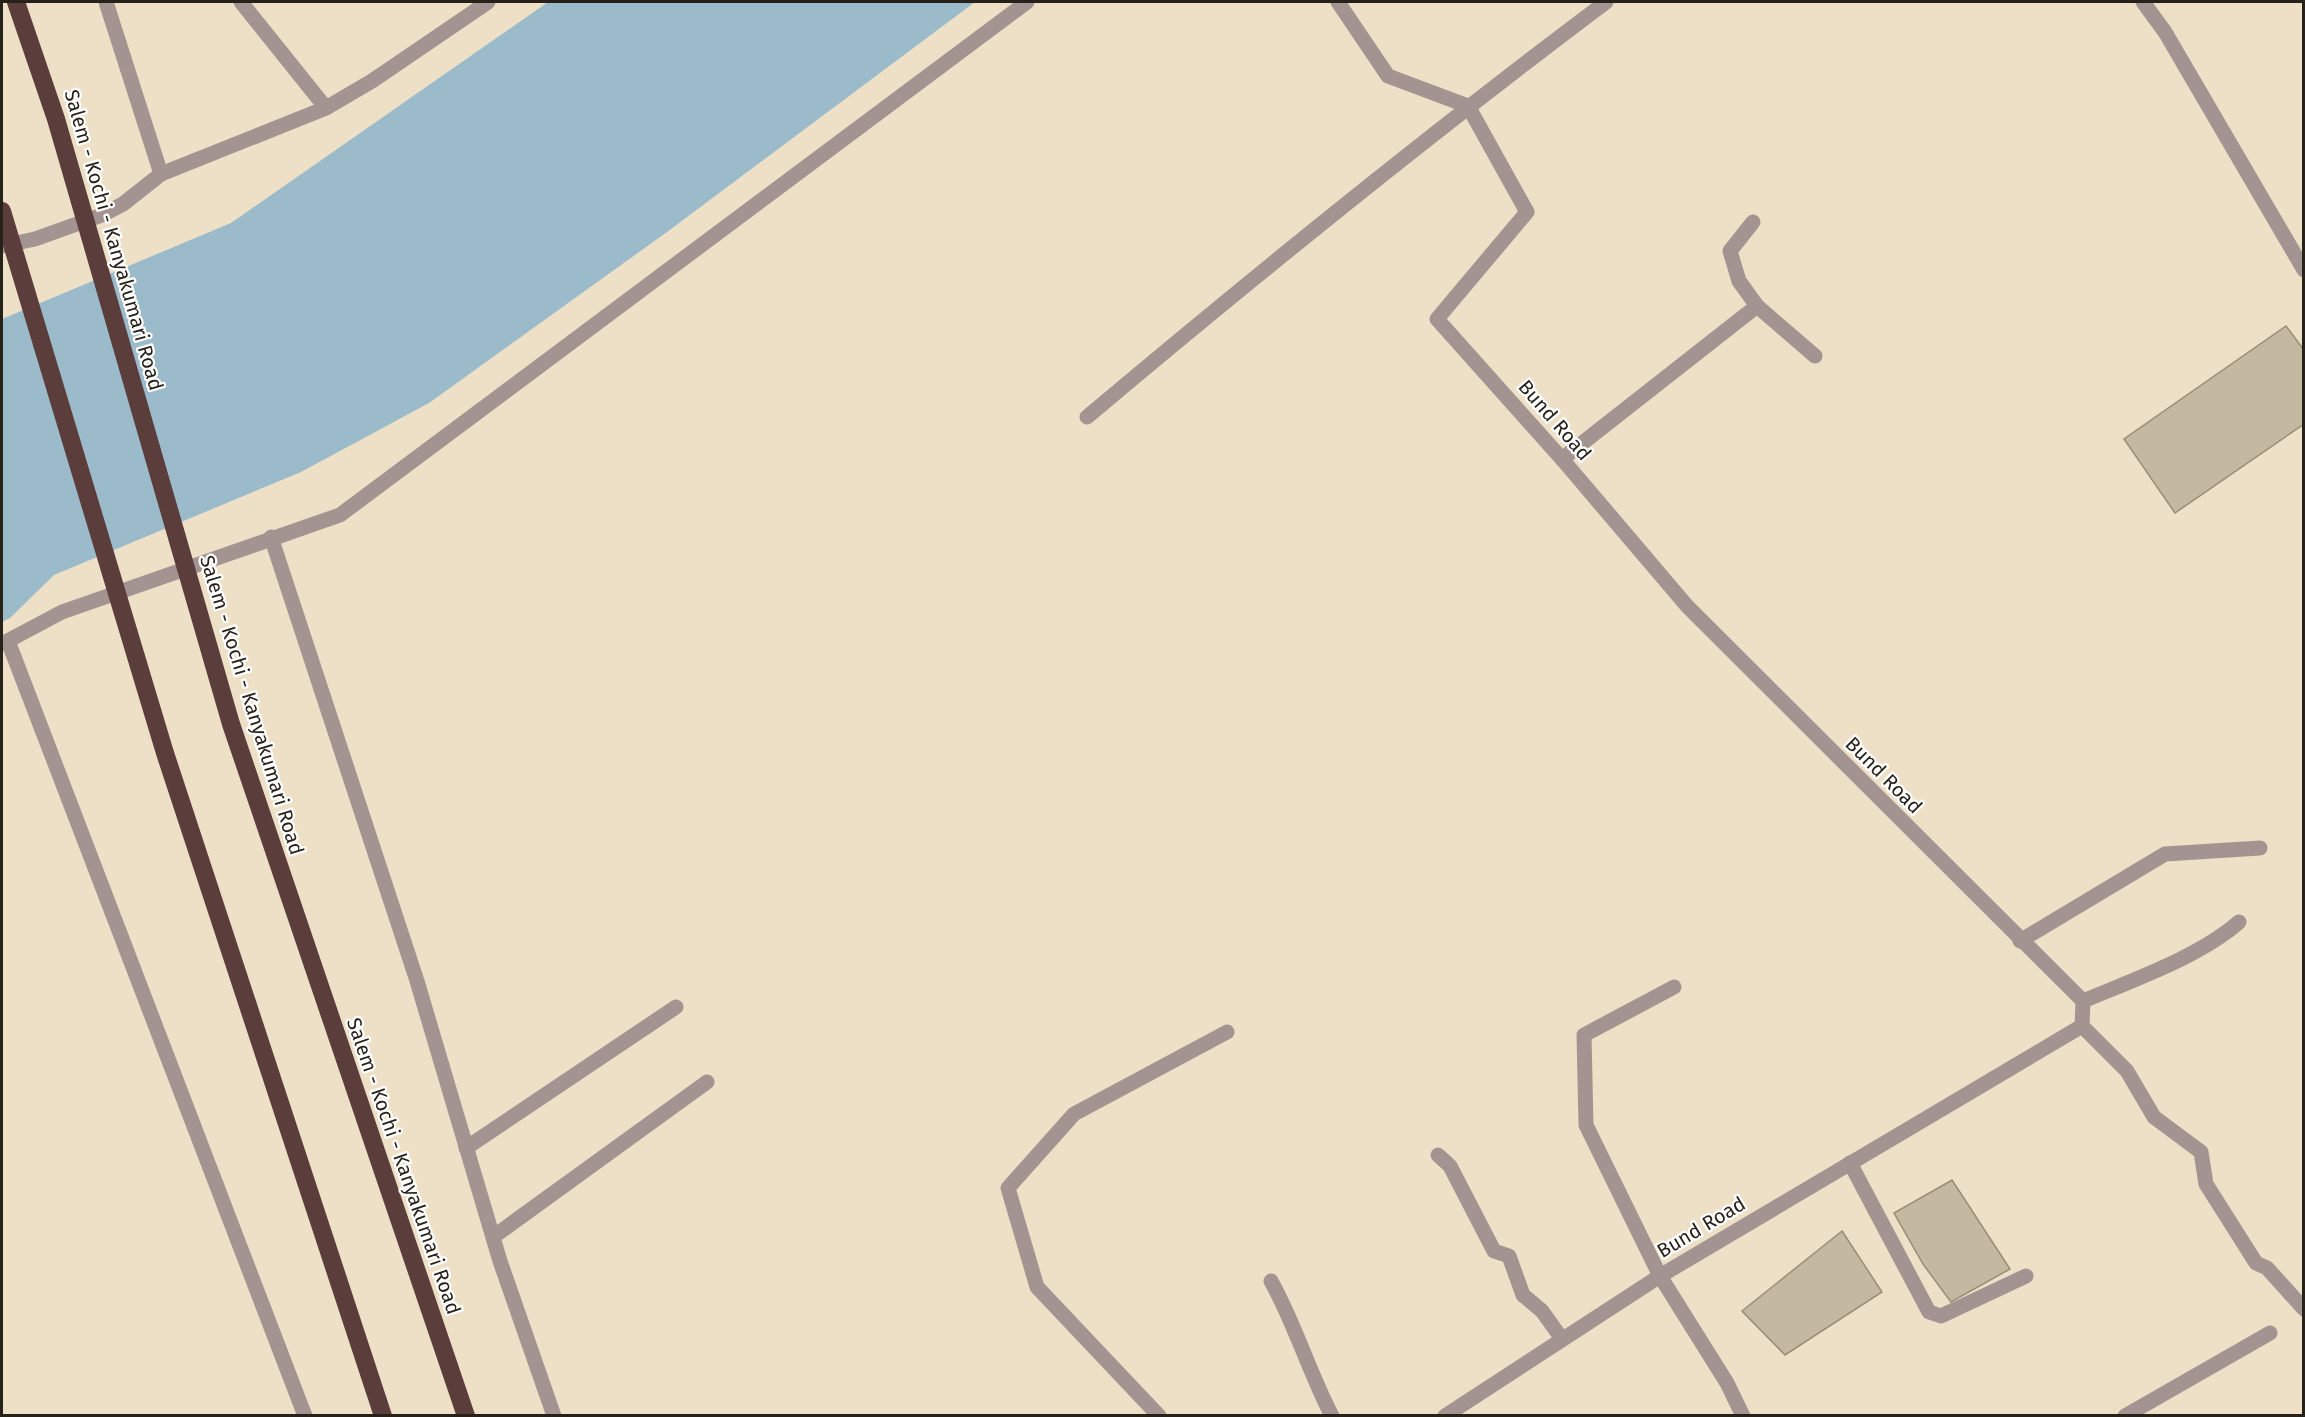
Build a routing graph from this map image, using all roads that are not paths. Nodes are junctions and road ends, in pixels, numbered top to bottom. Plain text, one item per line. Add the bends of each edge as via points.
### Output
1 (16, 2) edge
2 (106, 2) edge
3 (241, 2) edge
4 (488, 2) edge
5 (1028, 2) edge
6 (1338, 2) edge
7 (1606, 2) edge
8 (2143, 2) edge
9 (1468, 106) junction
10 (326, 108) junction
11 (160, 174) junction
12 (2, 211) edge
13 (1753, 222) dead end
14 (2, 246) edge
15 (2304, 270) edge
16 (1757, 306) junction
17 (1815, 356) dead end
18 (1087, 417) dead end
19 (1562, 459) junction
20 (271, 537) junction
21 (5, 643) edge
22 (2260, 848) dead end
23 (2239, 922) dead end
24 (2020, 941) junction
25 (1674, 987) dead end
26 (2084, 1001) junction
27 (676, 1007) dead end
28 (2082, 1026) junction
29 (1227, 1032) dead end
30 (706, 1082) dead end
31 (466, 1148) junction
32 (1438, 1155) dead end
33 (1850, 1162) junction
34 (493, 1237) junction
35 (1660, 1276) junction
36 (2026, 1276) dead end
37 (1271, 1281) dead end
38 (2304, 1310) edge
39 (2270, 1333) dead end
40 (1562, 1339) junction
41 (305, 1416) edge
42 (383, 1416) edge
43 (466, 1416) edge
44 (554, 1416) edge
45 (1159, 1416) edge
46 (1332, 1416) edge
47 (1444, 1416) edge
48 (1743, 1416) edge
49 (2125, 1416) edge

1 - 43 highway, Salem - Kochi - Kanyakumari Road via 56,119 231,724
2 - 11 street
3 - 10 street
4 - 10 street
5 - 20 street via 340,515
6 - 9 street via 1388,76
7 - 9 street
8 - 15 street via 2165,32
9 - 18 street via 1278,257
9 - 19 street, Bund Road via 1527,212 1437,319
10 - 11 street
11 - 14 street via 123,204 102,215 35,239
12 - 42 highway via 165,753
13 - 16 street via 1730,252 1739,280
16 - 17 street
16 - 19 street
19 - 24 street, Bund Road via 1687,606
20 - 21 street via 62,612
20 - 31 street via 417,981
21 - 41 street
22 - 24 street via 2165,854
23 - 26 street via 2221,938
24 - 26 street, Bund Road
25 - 35 street via 1584,1035 1586,1125
26 - 28 street
27 - 31 street
28 - 33 street, Bund Road
28 - 38 street via 2127,1071 2154,1117 2201,1152 2206,1184 2256,1263 2267,1268
29 - 45 street via 1074,1114 1008,1188 1037,1287
30 - 34 street
31 - 34 street
32 - 40 street via 1450,1166 1494,1251 1509,1256 1523,1295 1542,1311
33 - 35 street, Bund Road
33 - 36 street via 1929,1312 1941,1316
34 - 44 street
35 - 40 street, Bund Road
35 - 48 street via 1727,1383
37 - 46 street via 1286,1306
39 - 49 street
40 - 47 street, Bund Road

